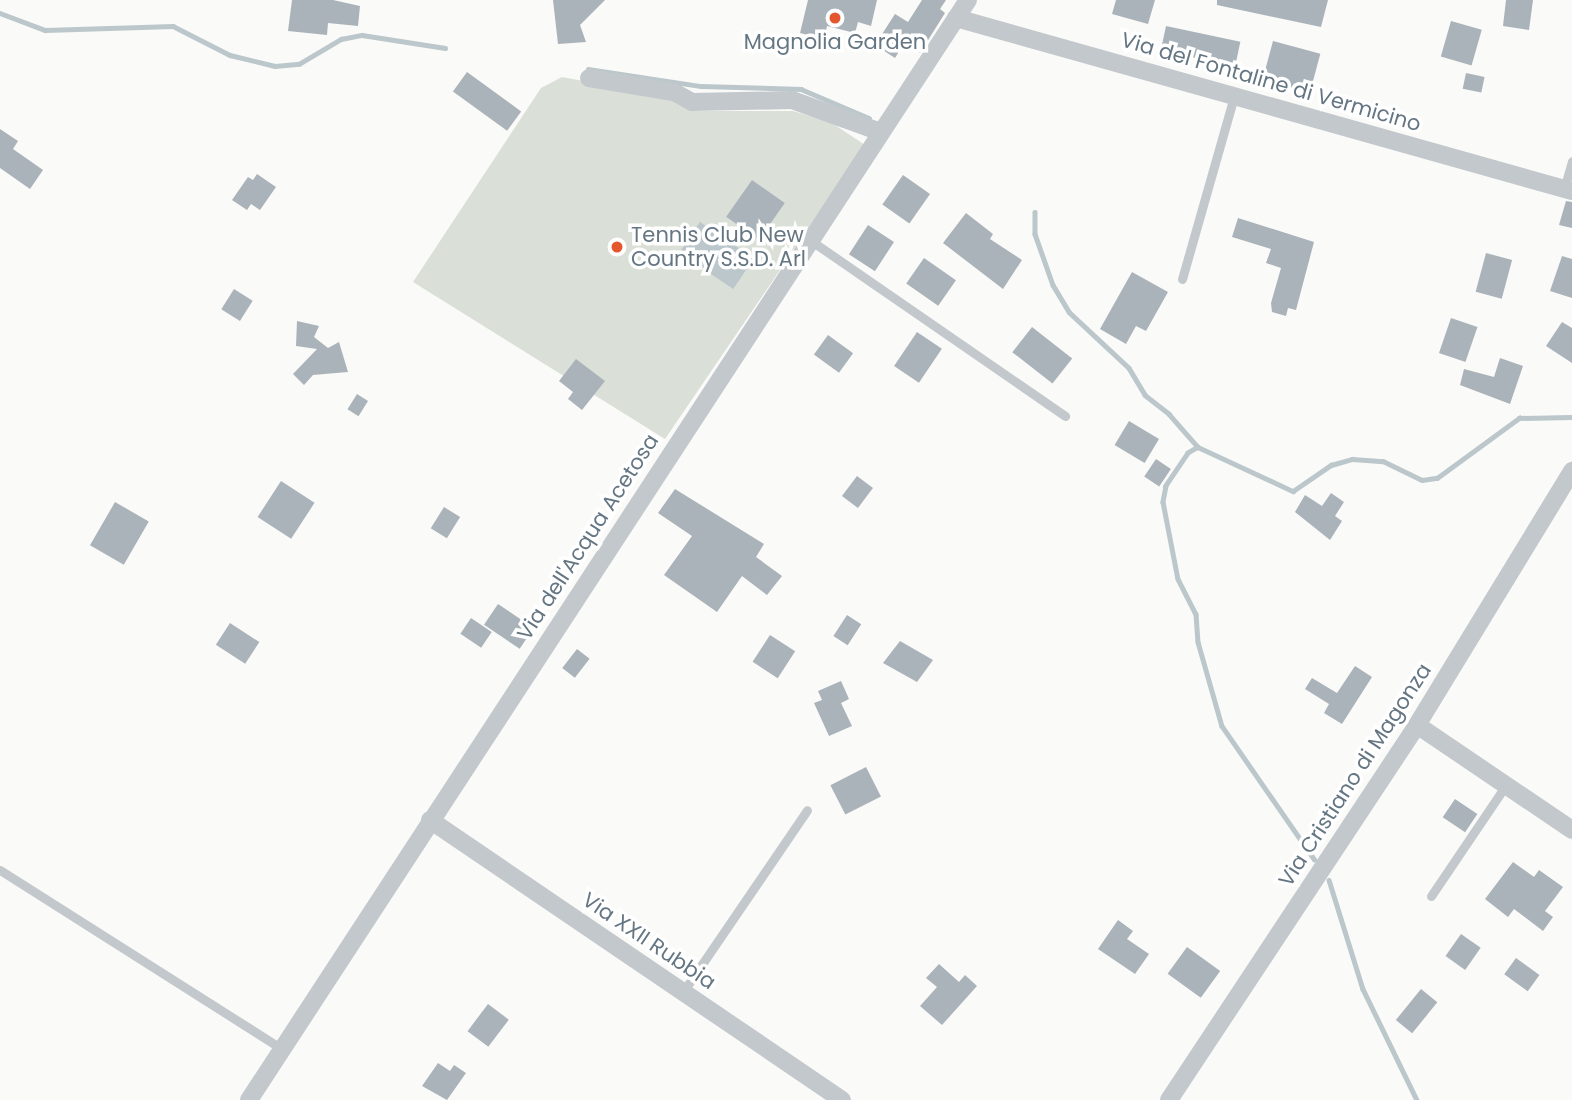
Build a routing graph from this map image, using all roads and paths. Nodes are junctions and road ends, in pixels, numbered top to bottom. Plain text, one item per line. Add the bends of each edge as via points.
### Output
1 (968, 0) edge
2 (956, 18) junction
3 (590, 78) dead end
4 (1234, 96) junction
5 (881, 132) junction
6 (1572, 161) edge
7 (1568, 190) edge
8 (810, 240) junction
9 (1182, 279) dead end
10 (1065, 416) dead end
11 (1572, 471) edge
12 (1417, 725) junction
13 (1506, 785) junction
14 (807, 810) dead end
15 (430, 820) junction
16 (1572, 830) edge
17 (0, 870) edge
18 (1432, 896) dead end
19 (684, 992) junction
20 (282, 1049) junction
21 (249, 1100) edge
22 (842, 1100) edge
23 (1169, 1100) edge

1 - 2 street, Via dell'Acqua Acetosa
2 - 4 street, Via del Fontaline di Vermicino
2 - 5 street, Via dell'Acqua Acetosa
3 - 5 street via 674,92 692,102 792,100
4 - 7 street, Via del Fontaline di Vermicino
4 - 9 lane
5 - 8 street, Via dell'Acqua Acetosa
6 - 7 lane
8 - 10 lane
8 - 15 street, Via dell'Acqua Acetosa
11 - 12 street, Via Cristiano di Magonza
12 - 13 street
12 - 23 street, Via Cristiano di Magonza
13 - 16 street
13 - 18 lane
14 - 19 lane
15 - 19 street, Via XXII Rubbia
15 - 20 street, Via dell'Acqua Acetosa
17 - 20 lane
19 - 22 street, Via XXII Rubbia
20 - 21 street, Via dell'Acqua Acetosa

